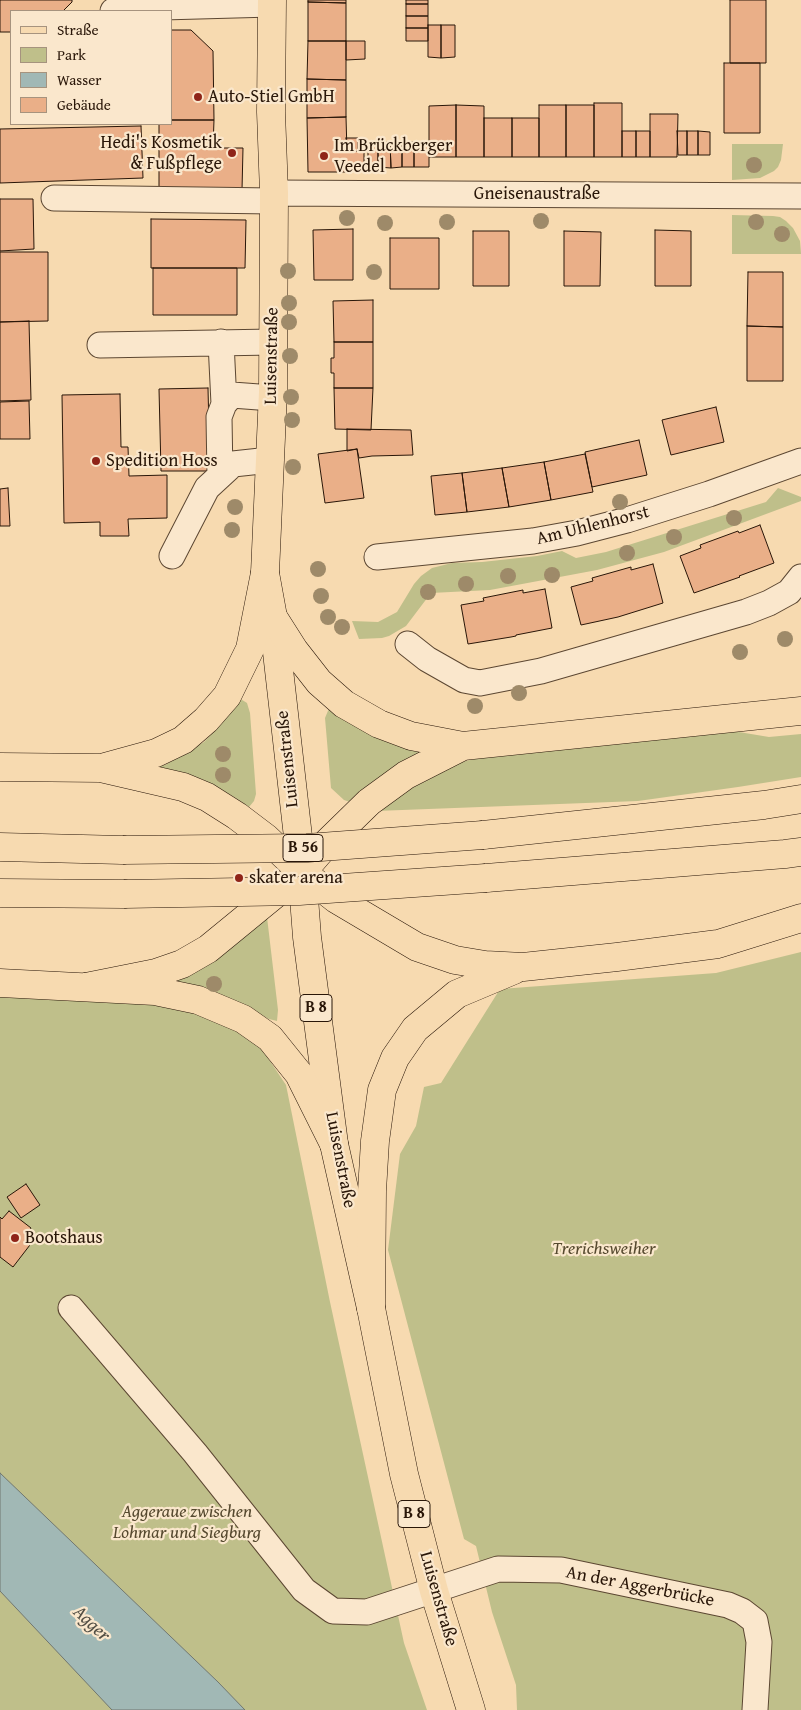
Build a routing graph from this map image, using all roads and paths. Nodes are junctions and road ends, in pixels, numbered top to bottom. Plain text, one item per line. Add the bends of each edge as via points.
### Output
1 (272, 2) edge
2 (117, 10) edge
3 (801, 196) edge
4 (54, 198) dead end
5 (273, 198) junction
6 (221, 342) junction
7 (273, 342) junction
8 (100, 345) dead end
9 (272, 398) junction
10 (224, 404) junction
11 (270, 460) junction
12 (801, 461) edge
13 (220, 476) junction
14 (172, 556) dead end
15 (377, 557) dead end
16 (265, 573) junction
17 (801, 577) edge
18 (273, 617) junction
19 (408, 644) dead end
20 (801, 711) edge
21 (463, 746) junction
22 (0, 767) edge
23 (101, 768) junction
24 (801, 799) edge
25 (0, 847) edge
26 (801, 852) edge
27 (302, 872) junction
28 (0, 894) edge
29 (801, 918) edge
30 (523, 967) junction
31 (0, 983) edge
32 (86, 987) junction
33 (334, 1144) junction
34 (71, 1308) dead end
35 (371, 1308) junction
36 (434, 1591) junction
37 (471, 1710) edge
38 (755, 1710) edge

1 - 2 street
1 - 5 main road, Luisenstraße
3 - 5 street, Gneisenaustraße
4 - 5 street, Gneisenaustraße
5 - 7 main road, Luisenstraße
6 - 7 street
6 - 8 street
6 - 10 street
7 - 9 main road, Luisenstraße
9 - 10 street via 232,395
9 - 11 main road, Luisenstraße
10 - 13 street via 219,417
11 - 13 street via 233,464
11 - 16 main road, Luisenstraße
12 - 15 street, Am Uhlenhorst via 709,494 577,533 516,543
13 - 14 street via 207,488
16 - 18 main road, Luisenstraße
16 - 23 main road via 250,649 227,696 183,740 156,753
17 - 19 street via 789,592 746,612 541,671 480,683 464,680
18 - 21 main road via 319,682 344,704 379,724 411,736
18 - 27 main road, Luisenstraße
20 - 21 main road
21 - 27 main road via 406,775 369,802
22 - 23 main road
23 - 27 main road via 183,787 207,797 266,838
24 - 25 main road, B 56, bridge via 483,835 307,848 123,850
26 - 28 main road, bridge via 299,891
27 - 30 main road via 336,899 417,947 455,960
27 - 32 main road via 208,949 182,964 156,973
27 - 33 main road, Luisenstraße / B 8 via 307,937
29 - 30 main road via 718,944
30 - 35 main road via 457,994 415,1029 395,1058 382,1090 375,1141
31 - 32 main road
32 - 33 main road via 155,991 207,1003 243,1019 270,1038 299,1074
33 - 35 main road, Luisenstraße / B 8
34 - 36 street, An der Aggerbrücke via 195,1453 304,1590 332,1612 367,1612
35 - 36 main road, Luisenstraße / B 8 via 404,1474
36 - 37 main road, Luisenstraße / B 8
36 - 38 street, An der Aggerbrücke via 498,1569 561,1570 728,1605 755,1621 759,1642

